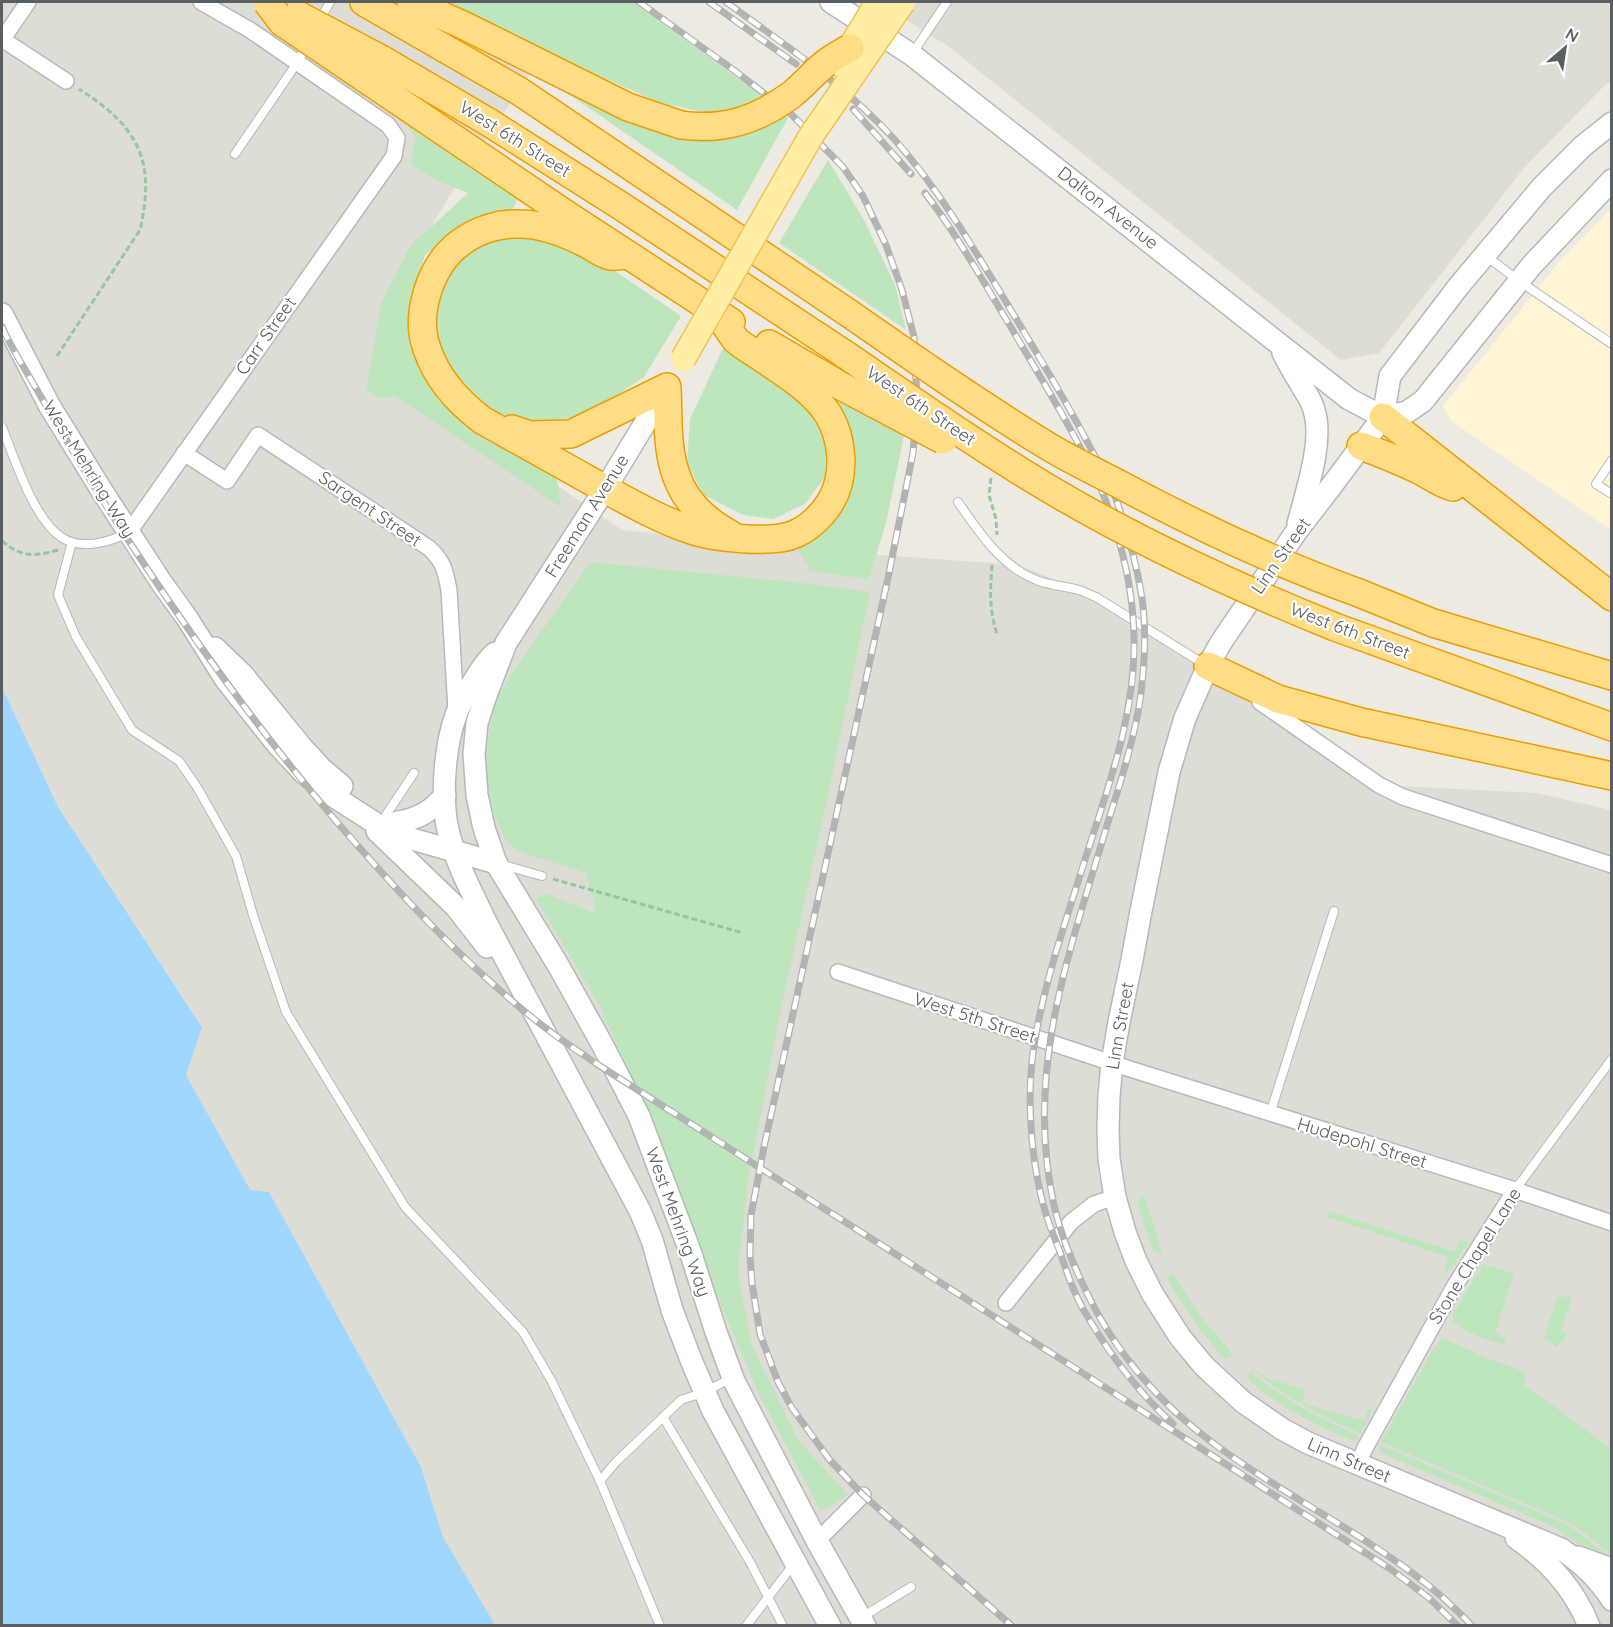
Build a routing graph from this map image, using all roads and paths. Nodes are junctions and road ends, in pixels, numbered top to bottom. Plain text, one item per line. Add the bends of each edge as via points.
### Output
1 (28, 2) edge
2 (201, 2) edge
3 (267, 2) edge
4 (273, 2) edge
5 (330, 2) edge
6 (364, 2) edge
7 (831, 2) edge
8 (879, 2) edge
9 (903, 2) edge
10 (947, 2) edge
11 (404, 11) edge
12 (2, 40) edge
13 (850, 48) junction
14 (912, 55) junction
15 (297, 63) junction
16 (377, 71) junction
17 (66, 81) joint
18 (1610, 126) edge
19 (811, 136) junction
20 (235, 154) dead end
21 (1611, 180) edge
22 (628, 255) junction
23 (1484, 255) junction
24 (1519, 281) junction
25 (2, 314) edge
26 (718, 314) junction
27 (1278, 344) junction
28 (1611, 344) edge
29 (57, 356) dead end
30 (683, 359) dead end
31 (667, 387) junction
32 (1383, 417) junction
33 (482, 420) junction
34 (2, 427) edge
35 (1361, 446) junction
36 (184, 453) junction
37 (1611, 460) edge
38 (1029, 477) junction
39 (605, 489) junction
40 (1480, 494) junction
41 (1611, 494) edge
42 (958, 502) dead end
43 (129, 532) junction
44 (1296, 532) junction
45 (736, 538) junction
46 (2, 540) edge
47 (72, 542) junction
48 (1611, 597) edge
49 (187, 618) junction
50 (506, 643) junction
51 (1208, 666) junction
52 (1611, 676) edge
53 (456, 713) junction
54 (1611, 727) edge
55 (414, 773) dead end
56 (1611, 776) edge
57 (445, 795) junction
58 (357, 812) junction
59 (392, 819) junction
60 (433, 844) junction
61 (455, 851) junction
62 (496, 863) junction
63 (1611, 865) edge
64 (542, 876) joint
65 (1334, 910) dead end
66 (743, 933) dead end
67 (838, 972) dead end
68 (528, 1000) junction
69 (1611, 1060) edge
70 (1112, 1063) junction
71 (1270, 1114) junction
72 (1515, 1190) junction
73 (1115, 1197) junction
74 (1611, 1223) edge
75 (1006, 1304) dead end
76 (732, 1377) junction
77 (705, 1392) junction
78 (663, 1417) junction
79 (1358, 1465) junction
80 (600, 1481) junction
81 (863, 1495) dead end
82 (1475, 1513) junction
83 (817, 1541) junction
84 (1561, 1549) junction
85 (795, 1561) junction
86 (1611, 1569) edge
87 (911, 1587) dead end
88 (768, 1598) junction
89 (1611, 1600) edge
90 (863, 1622) edge
91 (660, 1626) edge
92 (746, 1626) edge
93 (783, 1626) edge
94 (830, 1626) edge
95 (1589, 1626) edge

1 - 12 street
2 - 15 street
3 - 16 highway, bridge via 282,22
4 - 16 highway, West 6th Street, bridge
5 - 15 lane
6 - 11 highway, West 6th Street
7 - 14 main road, Dalton Avenue
8 - 13 main road, bridge
9 - 19 main road, bridge
10 - 14 lane
11 - 13 highway, bridge via 463,25 628,107 701,128 738,123 757,115 790,96 826,63
11 - 52 highway, West 6th Street, bridge via 1052,449 1152,502 1306,574 1433,622
12 - 17 street
13 - 19 main road, bridge
14 - 27 main road, Dalton Avenue
15 - 20 lane
15 - 36 street, Carr Street via 388,125 397,138 394,156
16 - 22 highway
16 - 38 highway, West 6th Street, bridge via 490,123
17 - 29 path via 111,112 130,133 143,160 146,185 140,230
18 - 23 main road, Linn Street via 1583,146 1542,187
19 - 30 main road, bridge
21 - 24 main road
22 - 26 highway
22 - 33 highway via 610,256 570,236 520,224 475,233 445,259 425,298 422,323 426,348 448,389
23 - 24 lane
23 - 32 main road, Linn Street via 1390,376
24 - 28 lane
24 - 32 main road via 1423,401 1407,412
25 - 43 main road, West Mehring Way via 49,405
26 - 38 highway, bridge via 843,387 990,465
26 - 45 highway via 737,340 786,375 828,414 841,457 840,478 832,500 808,527 792,536 766,540
27 - 32 main road, Dalton Avenue via 1349,399
27 - 44 main road via 1307,392 1316,419 1317,443
31 - 33 highway via 571,434 530,435
31 - 39 main road, Freeman Avenue
31 - 45 highway via 670,459 678,483 708,520
32 - 35 main road, Linn Street
32 - 40 highway
33 - 39 highway
34 - 47 lane via 24,484 42,517
35 - 40 highway via 1396,459 1443,485
35 - 44 main road, Linn Street
36 - 43 street, Carr Street
36 - 53 street, Sargent Street via 227,482 258,435 440,558 448,590
37 - 41 lane via 1596,484
38 - 54 highway, West 6th Street, bridge via 1211,574 1335,627
39 - 45 highway via 694,531
39 - 50 main road, Freeman Avenue
40 - 48 highway
42 - 51 lane via 1010,565 1040,582 1096,597
43 - 47 lane via 113,541
43 - 49 main road, West Mehring Way
44 - 51 main road, Linn Street
46 - 47 path via 28,556 59,550
47 - 80 lane via 58,596 76,637 132,730 179,761 236,856 285,1011 405,1207 523,1332
49 - 58 main road, West Mehring Way via 226,680 277,744 304,773
49 - 59 main road, West Mehring Way via 243,675 321,769 347,791
50 - 53 main road, Freeman Avenue via 487,660
50 - 62 main road, Freeman Avenue via 484,698 474,754 477,795
51 - 56 highway via 1278,699 1361,722
51 - 63 street via 1379,785 1403,797
51 - 70 main road, Linn Street via 1185,718 1169,772
53 - 57 main road, Freeman Avenue via 450,735
55 - 59 lane
57 - 59 main road via 425,814 412,820
57 - 61 main road, Freeman Avenue
58 - 60 main road, West Mehring Way via 386,830
58 - 68 main road via 456,908
59 - 60 main road, West Mehring Way
60 - 61 main road, West Mehring Way
61 - 62 main road, West Mehring Way
61 - 68 main road, West Mehring Way via 488,926
62 - 64 lane
62 - 76 main road, West Mehring Way via 558,965 639,1116
64 - 66 path
65 - 71 lane
67 - 70 street, West 5th Street
68 - 77 main road, West Mehring Way via 640,1211 672,1310
69 - 72 lane, Stone Chapel Lane
70 - 71 street, Hudepohl Street
70 - 73 main road, Linn Street via 1108,1129
71 - 72 street, Hudepohl Street
72 - 74 street, Hudepohl Street
72 - 79 street, Stone Chapel Lane via 1454,1287
73 - 75 street via 1094,1204 1071,1222
73 - 79 main road, Linn Street via 1130,1246 1152,1293 1204,1366 1269,1420
76 - 77 lane
76 - 83 main road, West Mehring Way
77 - 78 lane via 681,1400
77 - 85 main road, West Mehring Way
78 - 80 lane
78 - 88 lane
79 - 82 main road, Linn Street
80 - 91 lane
81 - 83 street
82 - 84 main road, Linn Street
82 - 95 main road, Linn Street via 1519,1540 1553,1569 1573,1593
83 - 90 main road, West Mehring Way
84 - 86 main road
84 - 89 main road, Linn Street via 1588,1570
85 - 88 lane
85 - 94 main road, West Mehring Way
87 - 90 lane
88 - 92 lane
88 - 93 lane

